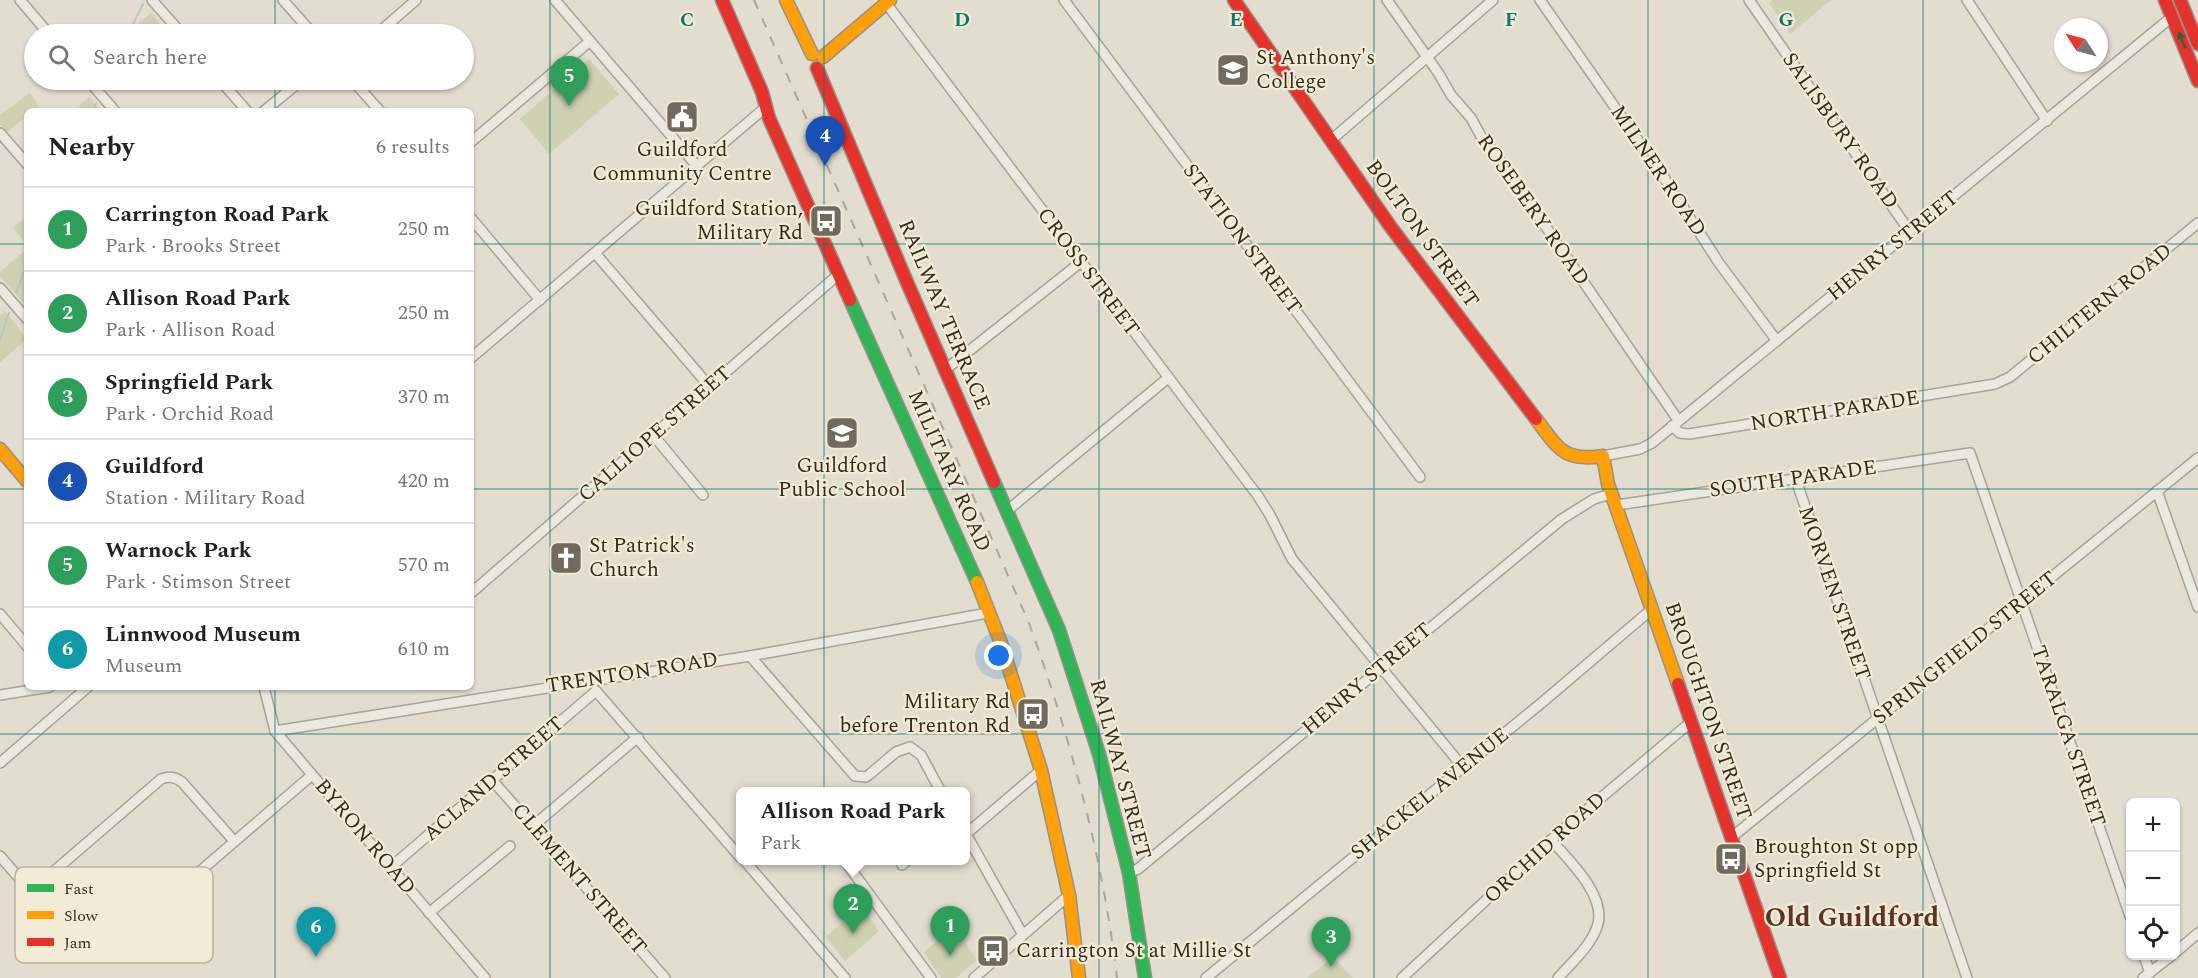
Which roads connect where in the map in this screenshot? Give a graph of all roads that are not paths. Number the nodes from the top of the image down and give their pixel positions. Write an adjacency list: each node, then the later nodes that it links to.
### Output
1 (20, 0): 19 (street)
2 (152, 0): 20 (street)
3 (283, 0): 21 (street)
4 (416, 0): 22 (street)
5 (555, 0): 23 (street)
6 (723, 0): 32 (street, MILITARY ROAD)
7 (786, 0): 26 (street, RAILWAY TERRACE)
8 (1064, 0): 65 (street, STATION STREET)
9 (1234, 0): 40 (street, BOLTON STREET)
10 (1387, 0): 25 (street, ROSEBERY ROAD)
11 (1493, 0): 25 (street)
12 (1540, 0): 52 (street, MILNER ROAD)
13 (1749, 0): 45 (street, SALISBURY ROAD)
14 (1967, 0): 37 (street)
15 (2165, 0): 18 (street)
16 (2180, 0): 24 (street)
17 (888, 2): 26 (street); 47 (street, CROSS STREET)
18 (2173, 16): 27 (street, one-way to 18); 37 (street, HENRY STREET)
19 (40, 24)
20 (173, 24)
21 (304, 24)
22 (388, 24)
23 (590, 41): 39 (street); 42 (street)
24 (2198, 44)
25 (1427, 57): 40 (street); 58 (street, ROSEBERY ROAD)
26 (817, 60): 54 (street, RAILWAY TERRACE)
27 (2198, 81)
28 (97, 90): 33 (street)
29 (229, 90): 34 (street)
30 (290, 90): 35 (street)
31 (361, 90): 36 (street)
32 (766, 107): 42 (street); 48 (street, MILITARY ROAD)
33 (112, 108)
34 (244, 108)
35 (268, 108)
36 (377, 108)
37 (2047, 121): 45 (street, HENRY STREET)
38 (0, 133): 41 (street)
39 (474, 139)
40 (1330, 141): 62 (street, BOLTON STREET)
41 (24, 161)
42 (697, 166): 46 (street)
43 (474, 222): 50 (street)
44 (2198, 223): 56 (street, CHILTERN ROAD)
45 (1910, 232): 52 (street, HENRY STREET)
46 (595, 253): 50 (street); 57 (street)
47 (1081, 262): 54 (street); 55 (street, CROSS STREET)
48 (839, 274): 57 (street, CALLIOPE STREET); 76 (street, MILITARY ROAD)
49 (0, 288): 51 (street)
50 (540, 300): 53 (street)
51 (24, 315)
52 (1777, 341): 58 (street, HENRY STREET)
53 (474, 355)
54 (945, 370): 70 (street, RAILWAY TERRACE)
55 (1168, 378): 70 (street); 80 (street, CROSS STREET)
56 (2000, 382): 58 (street, NORTH PARADE)
57 (710, 387): 59 (street, CALLIOPE STREET)
58 (1675, 423): 62 (street, HENRY STREET)
59 (654, 436): 69 (street); 72 (street, CALLIOPE STREET)
60 (0, 449): 64 (street)
61 (1970, 453): 66 (street, SOUTH PARADE); 73 (street, TARALGA STREET)
62 (1603, 456): 67 (street, BROUGHTON STREET)
63 (2198, 458): 68 (street, SPRINGFIELD STREET)
64 (24, 477)
65 (1420, 477)
66 (1796, 480): 67 (street, SOUTH PARADE); 87 (street, MORVEN STREET)
67 (1610, 489): 75 (street, BROUGHTON STREET); 80 (street, HENRY STREET)
68 (2157, 491): 73 (street, SPRINGFIELD STREET); 74 (street)
69 (703, 495)
70 (1008, 510): 71 (street, RAILWAY TERRACE)
71 (1036, 577): 112 (street, RAILWAY STREET)
72 (474, 590)
73 (2021, 603): 87 (street, SPRINGFIELD STREET); 114 (street, TARALGA STREET)
74 (2198, 607)
75 (1652, 609): 88 (street, BROUGHTON STREET); 92 (street, SHACKEL AVENUE)
76 (988, 613): 79 (street, TRENTON ROAD); 93 (street, MILITARY ROAD)
77 (0, 614): 78 (street)
78 (24, 642)
79 (750, 656): 81 (street, TRENTON ROAD); 96 (street)
80 (1381, 667): 92 (street, CROSS STREET); 112 (street, HENRY STREET)
81 (596, 679): 85 (street); 89 (street, TRENTON ROAD)
82 (31, 690): 86 (street)
83 (84, 690): 91 (street)
84 (264, 690): 89 (street, BYRON ROAD)
85 (596, 692): 90 (street); 95 (street, ACLAND STREET)
86 (0, 695)
87 (1877, 719): 99 (street, SPRINGFIELD STREET); 133 (street, MORVEN STREET)
88 (1692, 721): 99 (street, BROUGHTON STREET); 100 (street, ORCHID ROAD)
89 (274, 731): 94 (street, BYRON ROAD)
90 (638, 737): 97 (street); 104 (street)
91 (0, 763)
92 (1462, 766): 129 (street, SHACKEL AVENUE)
93 (1041, 770): 98 (street); 113 (street, MILITARY ROAD)
94 (312, 775): 101 (street); 110 (street, BYRON ROAD)
95 (493, 781): 97 (street, CLEMENT STREET); 110 (street, ACLAND STREET)
96 (938, 787)
97 (533, 826): 123 (street, CLEMENT STREET)
98 (970, 831)
99 (1732, 837): 132 (street, BROUGHTON STREET)
100 (1551, 840): 130 (street, ORCHID ROAD); 131 (street)
101 (234, 841): 108 (street); 109 (street)
102 (970, 841): 117 (street)
103 (510, 846): 115 (street)
104 (736, 850)
105 (0, 856): 111 (street)
106 (747, 865): 124 (street)
107 (847, 865): 125 (street)
108 (59, 867)
109 (204, 867)
110 (391, 867): 115 (street, BYRON ROAD)
111 (15, 873)
112 (1129, 873): 128 (street, RAILWAY STREET)
113 (1069, 895): 117 (street); 127 (street, MILITARY ROAD)
114 (2127, 906)
115 (429, 913): 122 (street, BYRON ROAD)
116 (2198, 933): 118 (street)
117 (1023, 935): 126 (street)
118 (2180, 948)
119 (2145, 960): 121 (street)
120 (2166, 960): 121 (street)
121 (2147, 975)
122 (485, 978)
123 (665, 978)
124 (845, 978)
125 (931, 978)
126 (974, 978)
127 (1079, 978)
128 (1145, 978)
129 (1206, 978)
130 (1402, 978)
131 (1557, 978)
132 (1780, 978)
133 (1967, 978)

